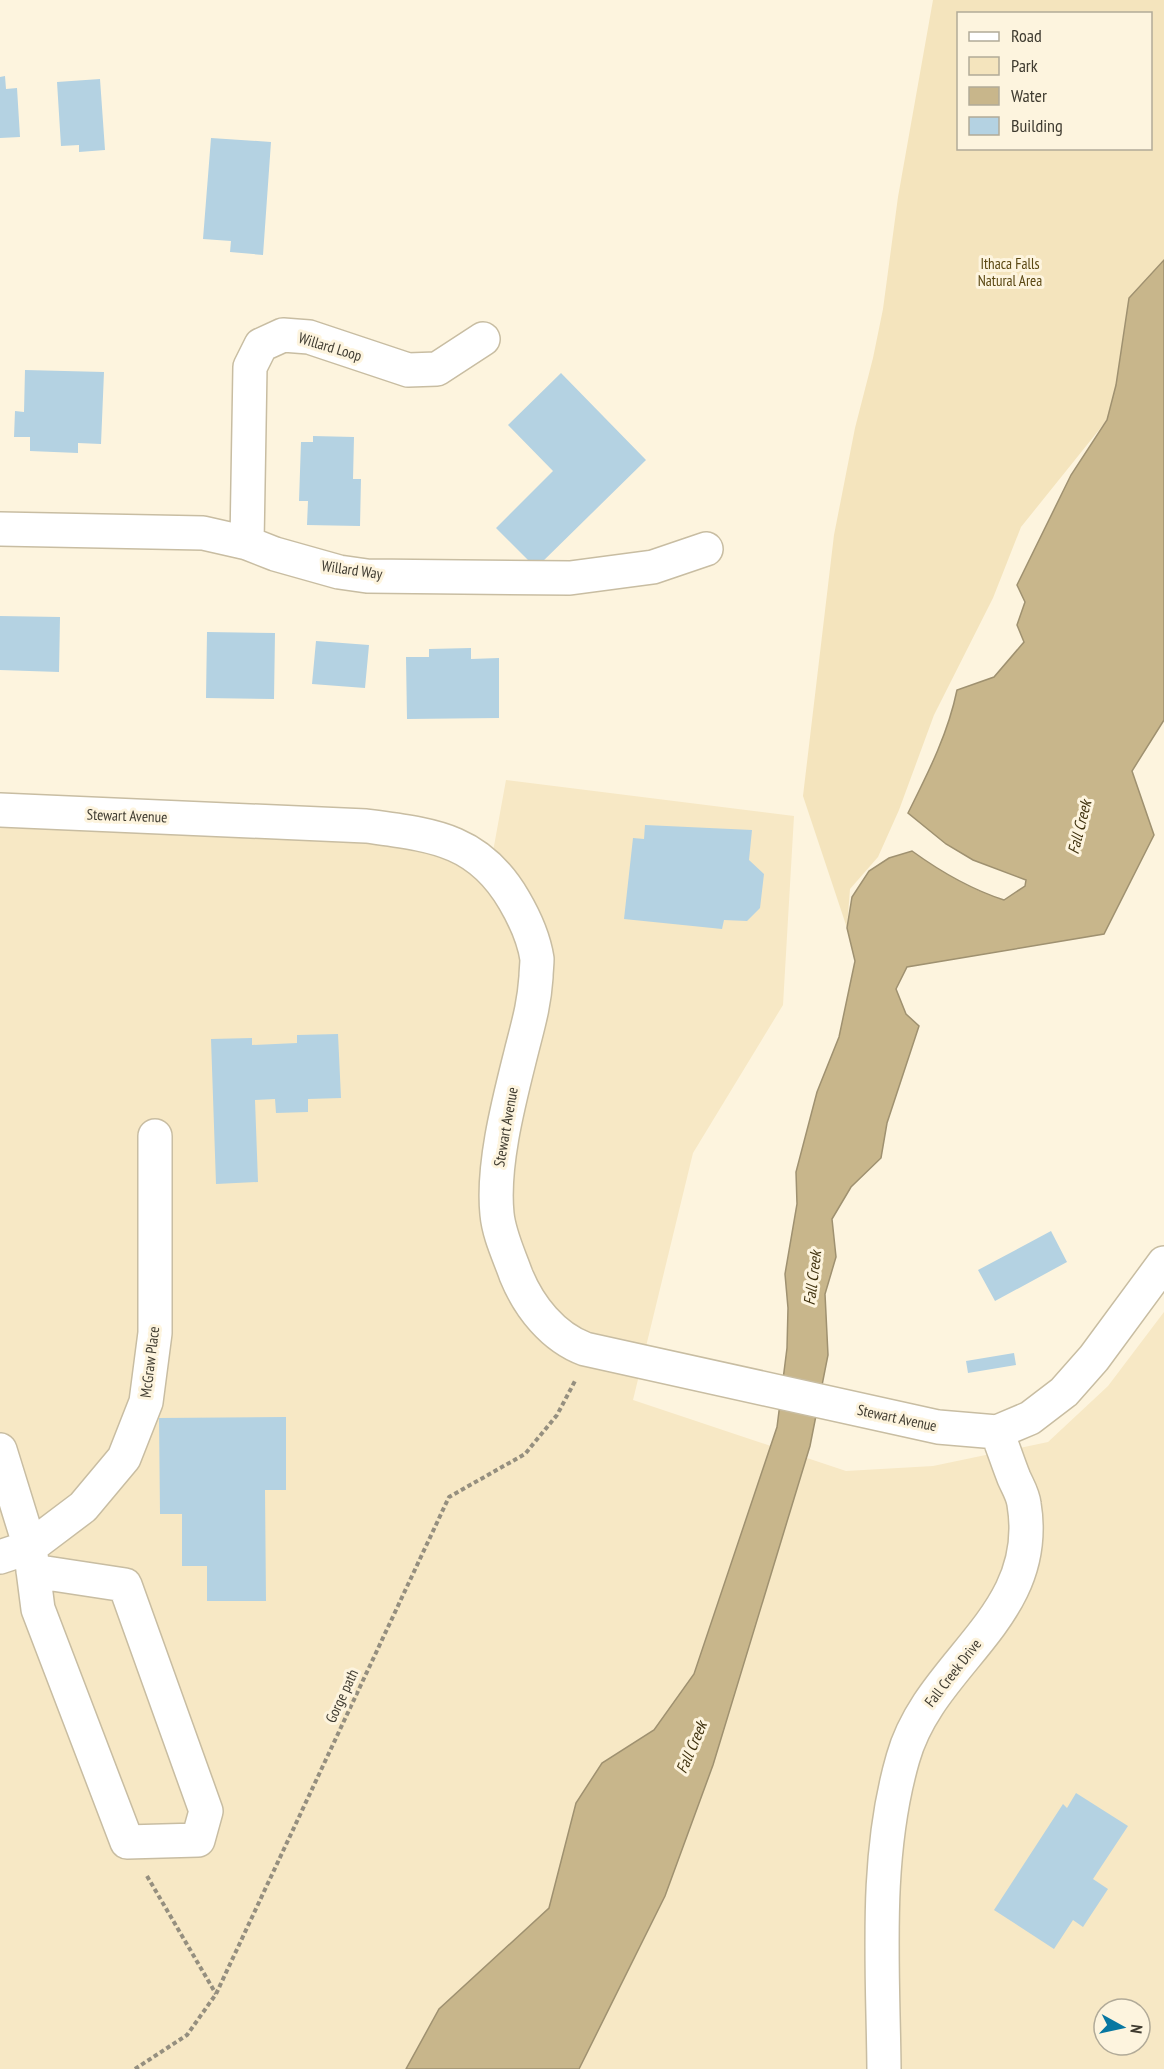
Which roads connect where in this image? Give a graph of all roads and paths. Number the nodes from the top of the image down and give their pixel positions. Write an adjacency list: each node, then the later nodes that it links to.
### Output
1 (483, 339): 3 (street, Willard Loop)
2 (0, 529): 3 (street, Willard Way)
3 (247, 543): 4 (street, Willard Way)
4 (706, 549)
5 (0, 810): 8 (street, Stewart Avenue)
6 (155, 1136): 11 (street, McGraw Place)
7 (1164, 1263): 9 (street, Stewart Avenue)
8 (594, 1351): 9 (street, Stewart Avenue); 13 (path, Gorge path)
9 (998, 1432): 15 (street, Fall Creek Drive)
10 (0, 1450): 11 (street)
11 (21, 1558): 12 (street); 12 (street)
12 (127, 1842): 13 (path)
13 (216, 1994): 14 (path, Gorge path)
14 (135, 2069)
15 (884, 2069)

